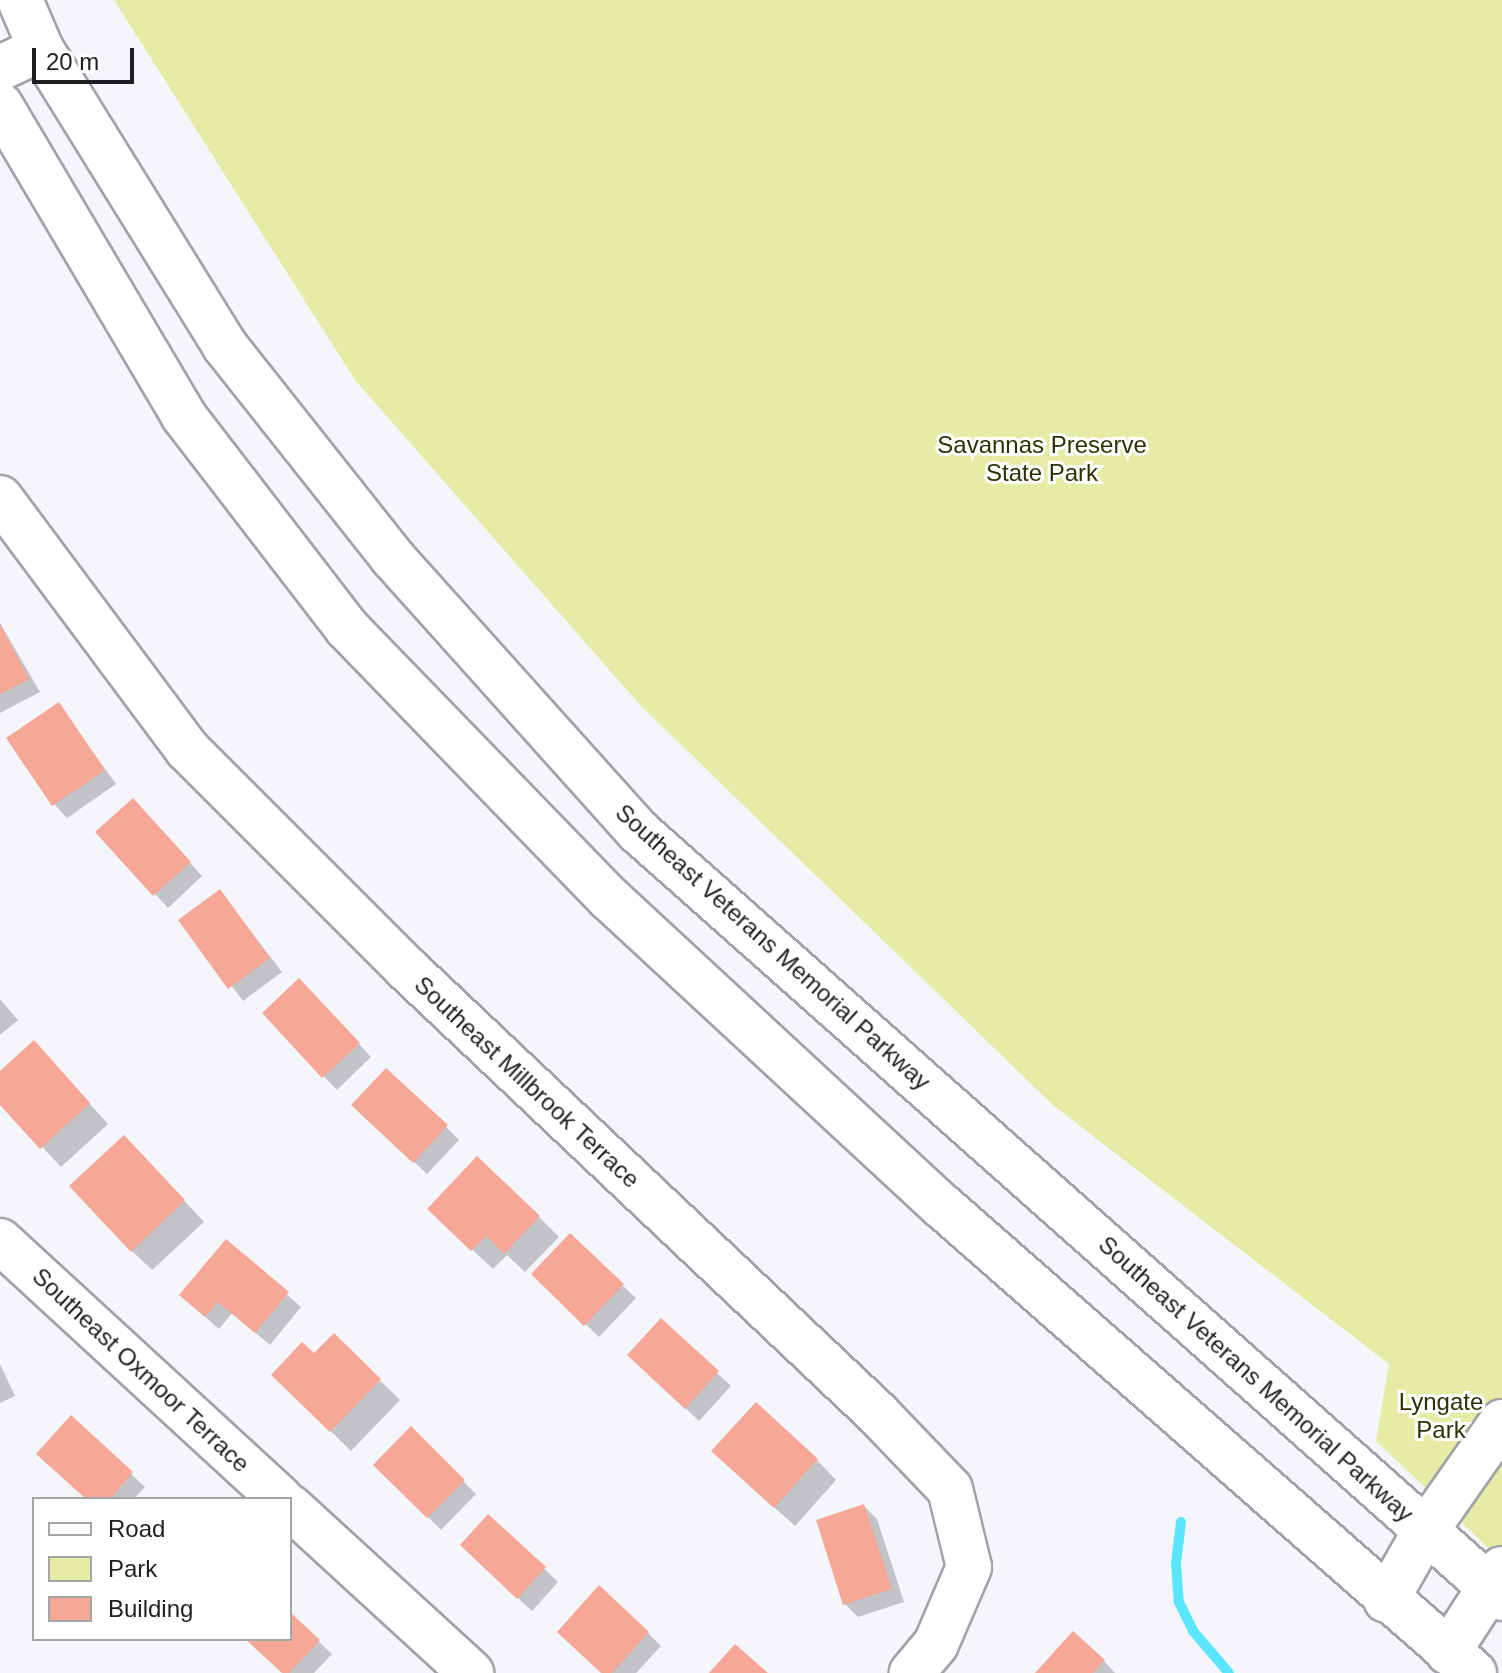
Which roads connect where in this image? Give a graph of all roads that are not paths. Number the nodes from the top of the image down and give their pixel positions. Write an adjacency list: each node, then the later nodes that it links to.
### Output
1 (20, 0): 2 (main road, Southeast Veterans Memorial Parkway)
2 (41, 49): 3 (main road); 10 (main road, Southeast Veterans Memorial Parkway)
3 (0, 68)
4 (0, 105): 12 (main road)
5 (0, 498): 15 (main road, Southeast Millbrook Terrace)
6 (0, 1241): 8 (main road, Southeast Oxmoor Terrace)
7 (1501, 1424): 10 (main road)
8 (279, 1497)
9 (292, 1509): 14 (main road)
10 (1426, 1530): 11 (main road, Southeast Veterans Memorial Parkway); 12 (main road)
11 (1498, 1585): 13 (main road)
12 (1386, 1600): 13 (main road)
13 (1461, 1662)
14 (471, 1673)
15 (912, 1673)

